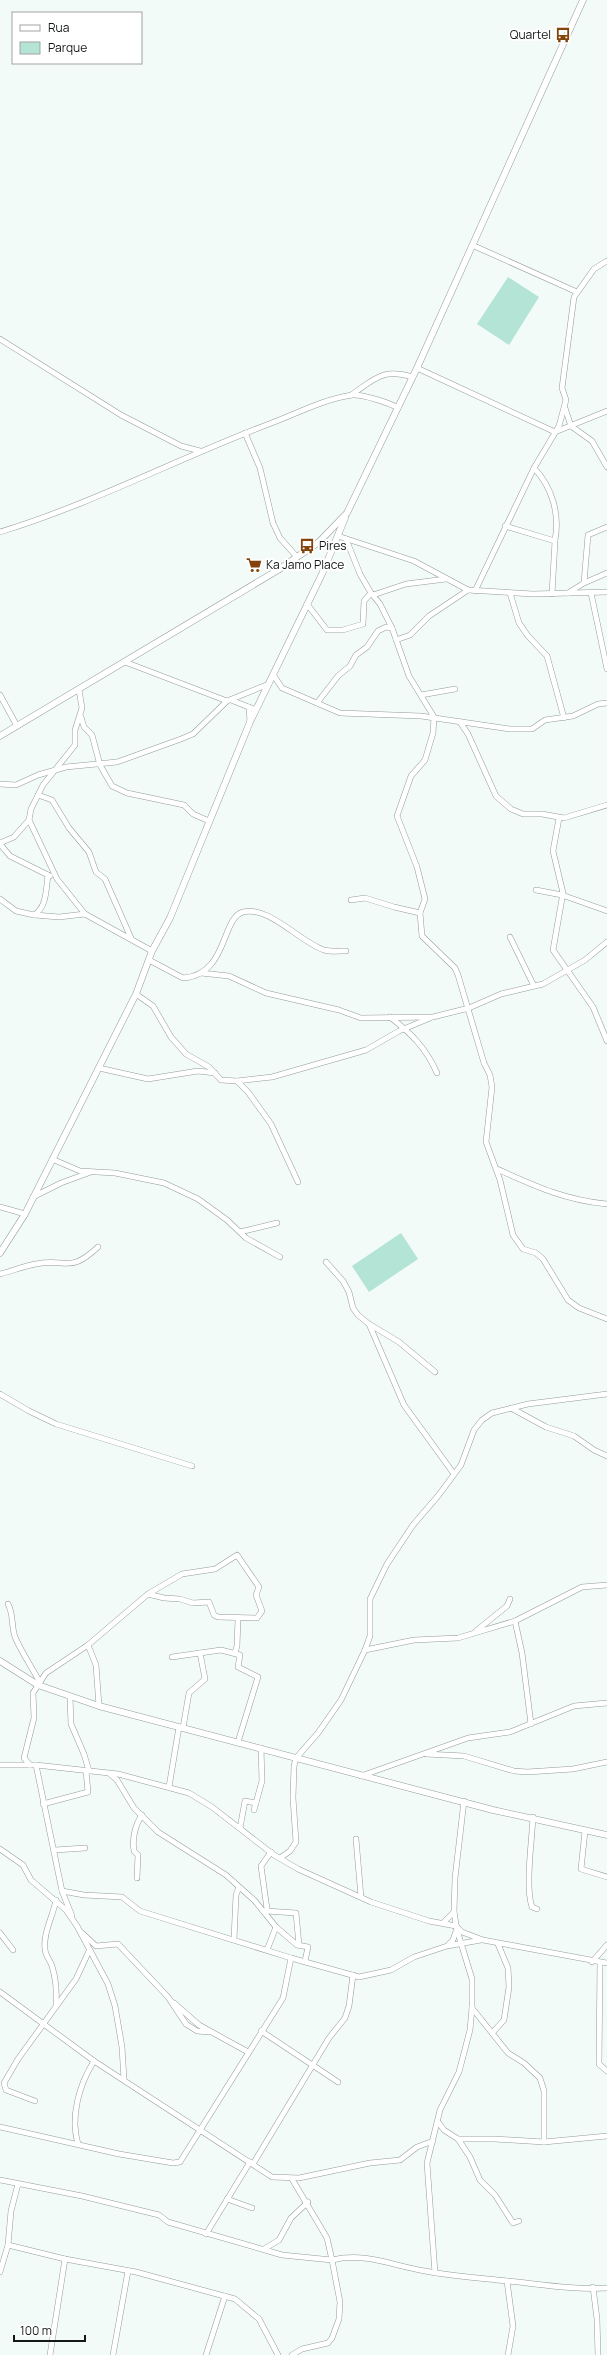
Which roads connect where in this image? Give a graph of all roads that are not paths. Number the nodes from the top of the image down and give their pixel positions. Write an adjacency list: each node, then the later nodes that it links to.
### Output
1 (583, 0): 2 (street)
2 (472, 245): 4 (street); 6 (street)
3 (607, 260): 4 (street)
4 (577, 292): 9 (street)
5 (0, 339): 15 (street)
6 (417, 368): 7 (street); 13 (street)
7 (412, 377): 8 (street); 10 (street)
8 (350, 395): 10 (street); 14 (street)
9 (564, 406): 12 (street); 13 (street)
10 (398, 408): 18 (street)
11 (607, 411): 12 (street)
12 (571, 426): 13 (street); 16 (street)
13 (556, 432): 17 (street)
14 (245, 433): 15 (street); 25 (street)
15 (201, 451): 21 (street)
16 (607, 467)
17 (534, 468): 19 (street); 24 (street)
18 (348, 513): 22 (street); 25 (street)
19 (506, 526): 24 (street); 30 (street)
20 (607, 527): 28 (street)
21 (0, 532)
22 (338, 536): 23 (street); 37 (street)
23 (346, 539): 27 (street); 34 (street)
24 (555, 540): 35 (street)
25 (298, 557): 40 (street)
26 (607, 573): 28 (street)
27 (446, 579): 29 (street); 34 (street)
28 (584, 583): 36 (street)
29 (468, 590): 30 (street); 39 (street)
30 (475, 591): 32 (street)
31 (607, 592): 33 (street)
32 (510, 593): 35 (street); 57 (street)
33 (591, 593): 36 (street); 41 (street)
34 (372, 594): 37 (street); 38 (street)
35 (552, 594): 36 (street)
36 (568, 594)
37 (307, 604): 42 (street)
38 (392, 628): 39 (street); 49 (street)
39 (396, 640): 47 (street)
40 (125, 662): 45 (street); 48 (street)
41 (607, 669)
42 (274, 676): 43 (street); 49 (street)
43 (269, 684): 48 (street); 53 (street)
44 (455, 689): 47 (street)
45 (79, 690): 55 (street); 61 (street)
46 (0, 695): 61 (street)
47 (422, 695): 52 (street)
48 (229, 701): 51 (street); 64 (street)
49 (317, 703): 54 (street)
50 (607, 703): 57 (street)
51 (249, 707): 53 (street); 58 (street)
52 (428, 707): 54 (street); 56 (street)
53 (256, 710): 58 (street)
54 (421, 716): 56 (street)
55 (80, 717): 64 (street); 65 (street)
56 (434, 717): 59 (street); 80 (street)
57 (564, 718): 60 (street)
58 (250, 722): 71 (street)
59 (460, 722): 60 (street); 62 (street)
60 (472, 724): 62 (street)
61 (17, 726): 63 (street)
62 (468, 734): 69 (street)
63 (0, 736)
64 (100, 765): 65 (street); 71 (street)
65 (54, 769): 66 (street); 67 (street)
66 (0, 784)
67 (38, 795): 70 (street); 84 (street)
68 (607, 805): 69 (street)
69 (560, 818): 76 (street)
70 (29, 820): 72 (street); 74 (street)
71 (209, 821): 86 (street)
72 (0, 844): 73 (street)
73 (48, 875): 74 (street); 82 (street)
74 (57, 879): 81 (street)
75 (536, 890): 76 (street)
76 (562, 896): 79 (street); 89 (street)
77 (0, 899): 82 (street)
78 (351, 900): 80 (street)
79 (607, 911)
80 (420, 913): 93 (street)
81 (85, 914): 82 (street); 84 (street)
82 (34, 915)
83 (510, 937): 91 (street)
84 (131, 938): 86 (street)
85 (607, 942): 89 (street)
86 (152, 951): 88 (street)
87 (346, 951): 90 (street)
88 (149, 960): 90 (street); 92 (street)
89 (568, 970): 91 (street); 97 (street)
90 (201, 973): 94 (street)
91 (534, 986): 93 (street)
92 (136, 994): 98 (street); 99 (street)
93 (469, 1008): 95 (street); 103 (street)
94 (390, 1017): 95 (street); 96 (street)
95 (432, 1017): 96 (street)
96 (405, 1028): 100 (street); 101 (street)
97 (607, 1041)
98 (99, 1068): 99 (street); 102 (street)
99 (215, 1073): 101 (street)
100 (437, 1073)
101 (237, 1082): 105 (street)
102 (52, 1159): 104 (street); 106 (street)
103 (497, 1169): 107 (street); 117 (street)
104 (93, 1172): 106 (street); 111 (street)
105 (298, 1182)
106 (33, 1197): 109 (street)
107 (607, 1204)
108 (0, 1207): 109 (street)
109 (24, 1214): 113 (street)
110 (277, 1223): 111 (street)
111 (240, 1232): 114 (street)
112 (98, 1246): 116 (street)
113 (0, 1253)
114 (280, 1256)
115 (326, 1262): 118 (street)
116 (0, 1274)
117 (607, 1319)
118 (369, 1324): 119 (street); 125 (street)
119 (435, 1372)
120 (0, 1394): 124 (street)
121 (607, 1394): 122 (street)
122 (511, 1408): 123 (street); 125 (street)
123 (607, 1456)
124 (192, 1466)
125 (454, 1474): 134 (street)
126 (607, 1585): 131 (street)
127 (148, 1594): 130 (street); 130 (street); 133 (street)
128 (510, 1599): 132 (street)
129 (8, 1604): 139 (street)
130 (238, 1619): 136 (street)
131 (515, 1621): 132 (street); 143 (street)
132 (474, 1632): 134 (street)
133 (88, 1645): 139 (street); 142 (street)
134 (365, 1650): 148 (street)
135 (200, 1653): 136 (street); 137 (street); 144 (street)
136 (235, 1653): 145 (street)
137 (172, 1657)
138 (0, 1661): 139 (street)
139 (39, 1683): 140 (street); 151 (street)
140 (70, 1697): 142 (street); 152 (street)
141 (607, 1703): 143 (street)
142 (99, 1706): 144 (street)
143 (530, 1724): 147 (street)
144 (181, 1728): 145 (street); 155 (street)
145 (238, 1742): 146 (street)
146 (261, 1748): 148 (street); 157 (street)
147 (423, 1754): 149 (street); 154 (street)
148 (296, 1758): 154 (street); 170 (street)
149 (607, 1762)
150 (0, 1765): 151 (street)
151 (33, 1765): 152 (street); 158 (street)
152 (87, 1771): 153 (street); 158 (street)
153 (110, 1774): 155 (street); 160 (street)
154 (362, 1776): 156 (street)
155 (169, 1787): 162 (street)
156 (464, 1801): 161 (street); 179 (street)
157 (256, 1803): 159 (street); 162 (street)
158 (43, 1804): 168 (street)
159 (254, 1810)
160 (142, 1815): 172 (street); 173 (street)
161 (533, 1817): 163 (street); 177 (street)
162 (240, 1828): 169 (street)
163 (585, 1831): 164 (street); 171 (street)
164 (607, 1835)
165 (356, 1839): 175 (street)
166 (85, 1848): 168 (street)
167 (0, 1850): 176 (street)
168 (55, 1850): 174 (street)
169 (271, 1852): 170 (street); 178 (street)
170 (280, 1858): 175 (street)
171 (607, 1877)
172 (137, 1878)
173 (240, 1887): 178 (street); 186 (street)
174 (62, 1891): 180 (street); 186 (street)
175 (361, 1897): 181 (street)
176 (56, 1900): 180 (street); 203 (street)
177 (537, 1909)
178 (266, 1911): 182 (street); 190 (street)
179 (454, 1912): 181 (street); 183 (street)
180 (72, 1916): 184 (street)
181 (443, 1923): 183 (street)
182 (276, 1927): 190 (street); 194 (street)
183 (456, 1928): 187 (street); 188 (street); 192 (street)
184 (80, 1931): 195 (street); 208 (street)
185 (0, 1933): 193 (street)
186 (234, 1939): 194 (street)
187 (483, 1940): 188 (street); 189 (street)
188 (461, 1942): 192 (street); 204 (street)
189 (498, 1944): 198 (street); 207 (street)
190 (299, 1945): 197 (street)
191 (607, 1945): 198 (street)
192 (447, 1946): 201 (street)
193 (13, 1950)
194 (267, 1950): 196 (street)
195 (89, 1951): 203 (street); 213 (street)
196 (291, 1958): 197 (street); 206 (street)
197 (305, 1961): 201 (street)
198 (592, 1962): 199 (street)
199 (600, 1963): 200 (street); 211 (street)
200 (607, 1963)
201 (353, 1975): 210 (street)
202 (0, 1992): 205 (street)
203 (56, 2007): 205 (street)
204 (472, 2008): 207 (street); 216 (street)
205 (43, 2025): 209 (street); 212 (street)
206 (261, 2031): 208 (street); 210 (street)
207 (493, 2032): 224 (street)
208 (248, 2052): 218 (street)
209 (94, 2061): 213 (street); 219 (street)
210 (314, 2066): 214 (street); 226 (street)
211 (607, 2071)
212 (3, 2080): 215 (street)
213 (124, 2080): 218 (street)
214 (338, 2082)
215 (35, 2101)
216 (438, 2122): 221 (street); 222 (street)
217 (0, 2127): 223 (street)
218 (200, 2130): 225 (street); 226 (street)
219 (75, 2134): 223 (street); 225 (street)
220 (607, 2136): 224 (street)
221 (458, 2139): 224 (street); 233 (street)
222 (433, 2141): 227 (street); 241 (street)
223 (69, 2142): 225 (street)
224 (544, 2142)
225 (78, 2144)
226 (251, 2163): 227 (street); 230 (street)
227 (292, 2179): 231 (street)
228 (0, 2180): 229 (street)
229 (18, 2184): 234 (street); 235 (street)
230 (227, 2199): 232 (street); 234 (street)
231 (308, 2202): 236 (street); 238 (street)
232 (252, 2208)
233 (520, 2221)
234 (206, 2234): 236 (street)
235 (8, 2245): 237 (street); 240 (street)
236 (264, 2249): 238 (street)
237 (66, 2259): 239 (street); 247 (street)
238 (332, 2260): 241 (street); 251 (street)
239 (128, 2271): 245 (street); 248 (street)
240 (0, 2272)
241 (435, 2273): 242 (street)
242 (507, 2281): 243 (street); 252 (street)
243 (593, 2287): 244 (street); 246 (street)
244 (607, 2288)
245 (225, 2296): 249 (street); 250 (street)
246 (597, 2354)
247 (50, 2355)
248 (113, 2355)
249 (206, 2355)
250 (278, 2355)
251 (292, 2355)
252 (508, 2355)

